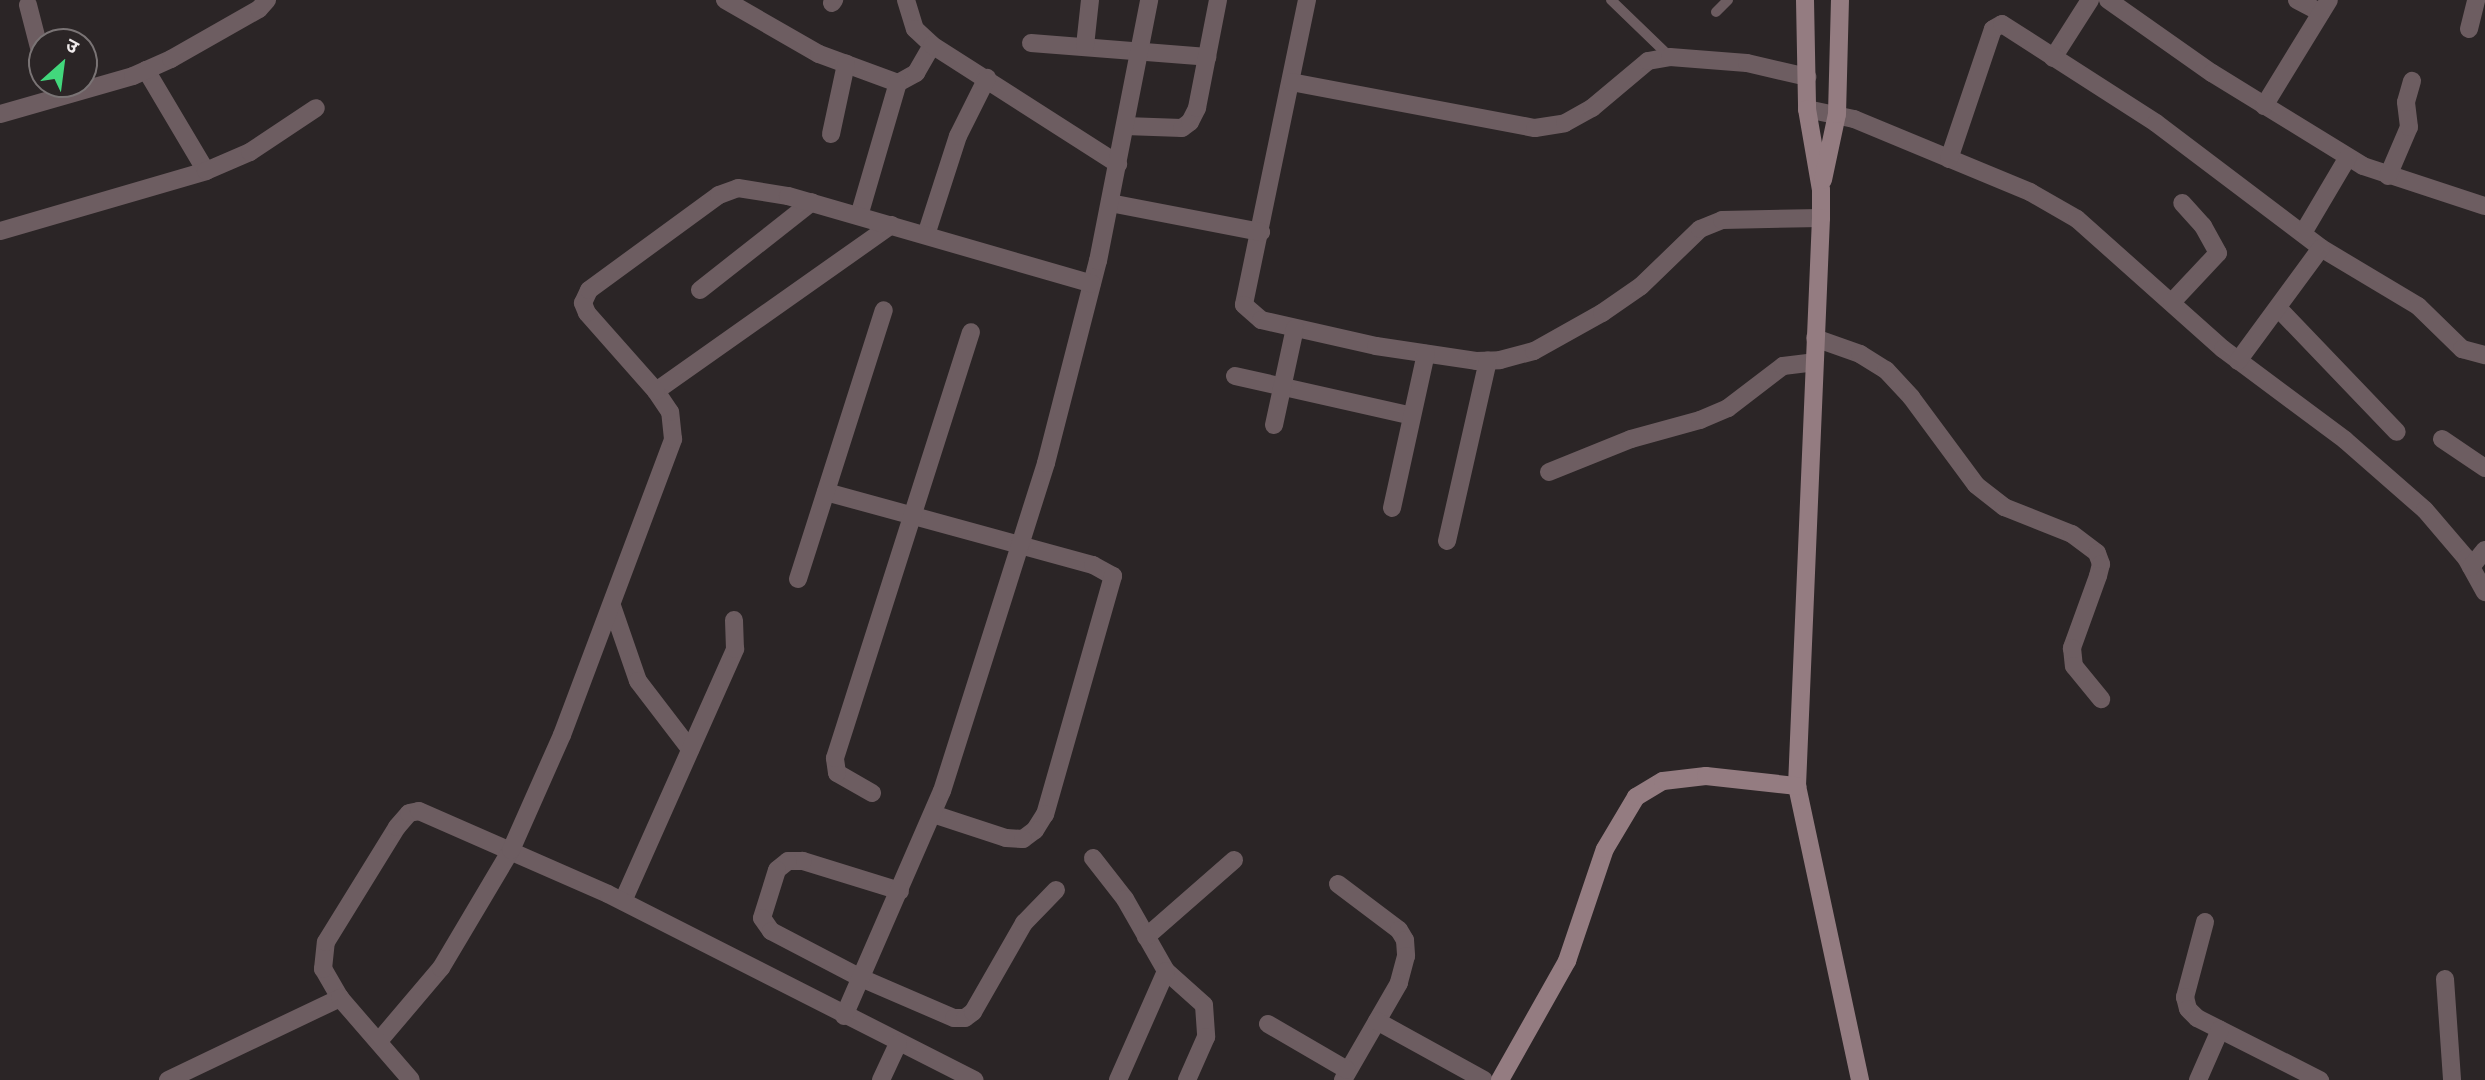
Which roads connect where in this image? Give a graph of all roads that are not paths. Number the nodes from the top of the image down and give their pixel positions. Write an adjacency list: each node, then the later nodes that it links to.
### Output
1 (267, 0): 29 (street)
2 (725, 0): 28 (street)
3 (906, 0): 22 (street)
4 (1090, 0): 23 (street)
5 (1149, 0): 24 (street)
6 (1219, 0): 25 (street)
7 (1307, 0): 33 (street)
8 (1611, 0): 26 (lane)
9 (1728, 0): 18 (lane)
10 (1805, 0): 30 (street)
11 (1840, 0): 41 (street)
12 (2090, 0): 27 (street)
13 (2108, 0): 37 (street)
14 (2297, 0): 17 (street)
15 (2476, 0): 20 (street)
16 (28, 5): 19 (street)
17 (2325, 7): 37 (street)
18 (1716, 12)
19 (34, 28)
20 (2469, 29)
21 (1031, 43): 23 (street)
22 (932, 45): 31 (street); 35 (street)
23 (1085, 46): 24 (street)
24 (1140, 49): 25 (street); 42 (street)
25 (1208, 57): 42 (street)
26 (1670, 57): 30 (street); 33 (street)
27 (2053, 58): 45 (street); 59 (street)
28 (846, 64): 35 (street); 43 (street)
29 (146, 70): 32 (street); 47 (street)
30 (1807, 77): 39 (street)
31 (987, 78): 46 (street); 60 (street)
32 (98, 81)
33 (1291, 82): 58 (street)
34 (2412, 82): 48 (street)
35 (898, 83): 54 (street)
36 (35, 98): 40 (street)
37 (2264, 106): 44 (street)
38 (316, 108): 47 (street)
39 (1807, 109): 41 (street); 49 (street)
40 (0, 114)
41 (1837, 114): 45 (street); 49 (street)
42 (1125, 126): 46 (street)
43 (831, 134)
44 (2348, 158): 48 (street); 59 (street)
45 (1949, 159): 64 (street)
46 (1118, 164): 51 (street)
47 (206, 171): 57 (street)
48 (2388, 176): 53 (street)
49 (1821, 190): 55 (street)
50 (812, 202): 54 (street); 63 (street); 77 (street)
51 (1110, 203): 58 (street); 62 (street)
52 (2182, 203): 64 (street)
53 (2485, 206)
54 (859, 216): 56 (street)
55 (1821, 218): 69 (street); 72 (street)
56 (891, 225): 60 (street); 77 (street)
57 (0, 230)
58 (1261, 232): 67 (street)
59 (2303, 233): 61 (street)
60 (926, 235): 62 (street)
61 (2322, 248): 65 (street); 71 (street)
62 (1092, 284): 88 (street)
63 (700, 290)
64 (2172, 302): 73 (street)
65 (2279, 309): 73 (street); 80 (street)
66 (884, 310): 84 (street)
67 (1295, 328): 70 (street); 76 (street)
68 (971, 332): 86 (street)
69 (1815, 338): 74 (street); 95 (street)
70 (1426, 354): 72 (street); 78 (street)
71 (2485, 355)
72 (1488, 361): 87 (street)
73 (2238, 361): 90 (street)
74 (1814, 362): 83 (street); 97 (street)
75 (1235, 376): 76 (street)
76 (1282, 388): 78 (street); 79 (street)
77 (656, 391): 93 (street)
78 (1412, 416): 85 (street)
79 (1274, 425)
80 (2397, 432)
81 (2442, 439): 82 (street)
82 (2485, 468)
83 (1549, 472)
84 (826, 492): 86 (street); 91 (street)
85 (1392, 508)
86 (911, 513): 88 (street); 98 (street)
87 (1447, 541)
88 (1020, 544): 99 (street); 99 (street)
89 (2485, 550): 90 (street)
90 (2471, 568): 92 (street)
91 (798, 579)
92 (2485, 592)
93 (612, 606): 96 (street); 100 (street)
94 (734, 620): 96 (street)
95 (2101, 699)
96 (690, 749): 106 (street)
97 (1797, 786): 127 (street); 128 (street)
98 (872, 793)
99 (933, 814): 105 (street)
100 (512, 850): 106 (street); 112 (street); 117 (street)
101 (1093, 859): 108 (street)
102 (1234, 860): 108 (street)
103 (1338, 884): 114 (street)
104 (1056, 890): 110 (street)
105 (900, 891): 110 (street); 110 (street)
106 (623, 901): 113 (street)
107 (2205, 922): 116 (street)
108 (1146, 937): 109 (street)
109 (1166, 971): 124 (street); 125 (street)
110 (861, 978): 113 (street)
111 (2445, 979): 131 (street)
112 (340, 998): 117 (street); 120 (street)
113 (844, 1016): 118 (street)
114 (1377, 1021): 119 (street); 126 (street)
115 (1268, 1024): 119 (street)
116 (2220, 1030): 129 (street); 130 (street)
117 (379, 1041): 121 (street)
118 (898, 1044): 122 (street); 123 (street)
119 (1345, 1075)
120 (168, 1080)
121 (411, 1080)
122 (881, 1080)
123 (974, 1080)
124 (1118, 1080)
125 (1186, 1080)
126 (1484, 1080)
127 (1500, 1080)
128 (1860, 1080)
129 (2198, 1080)
130 (2320, 1080)
131 (2452, 1080)

